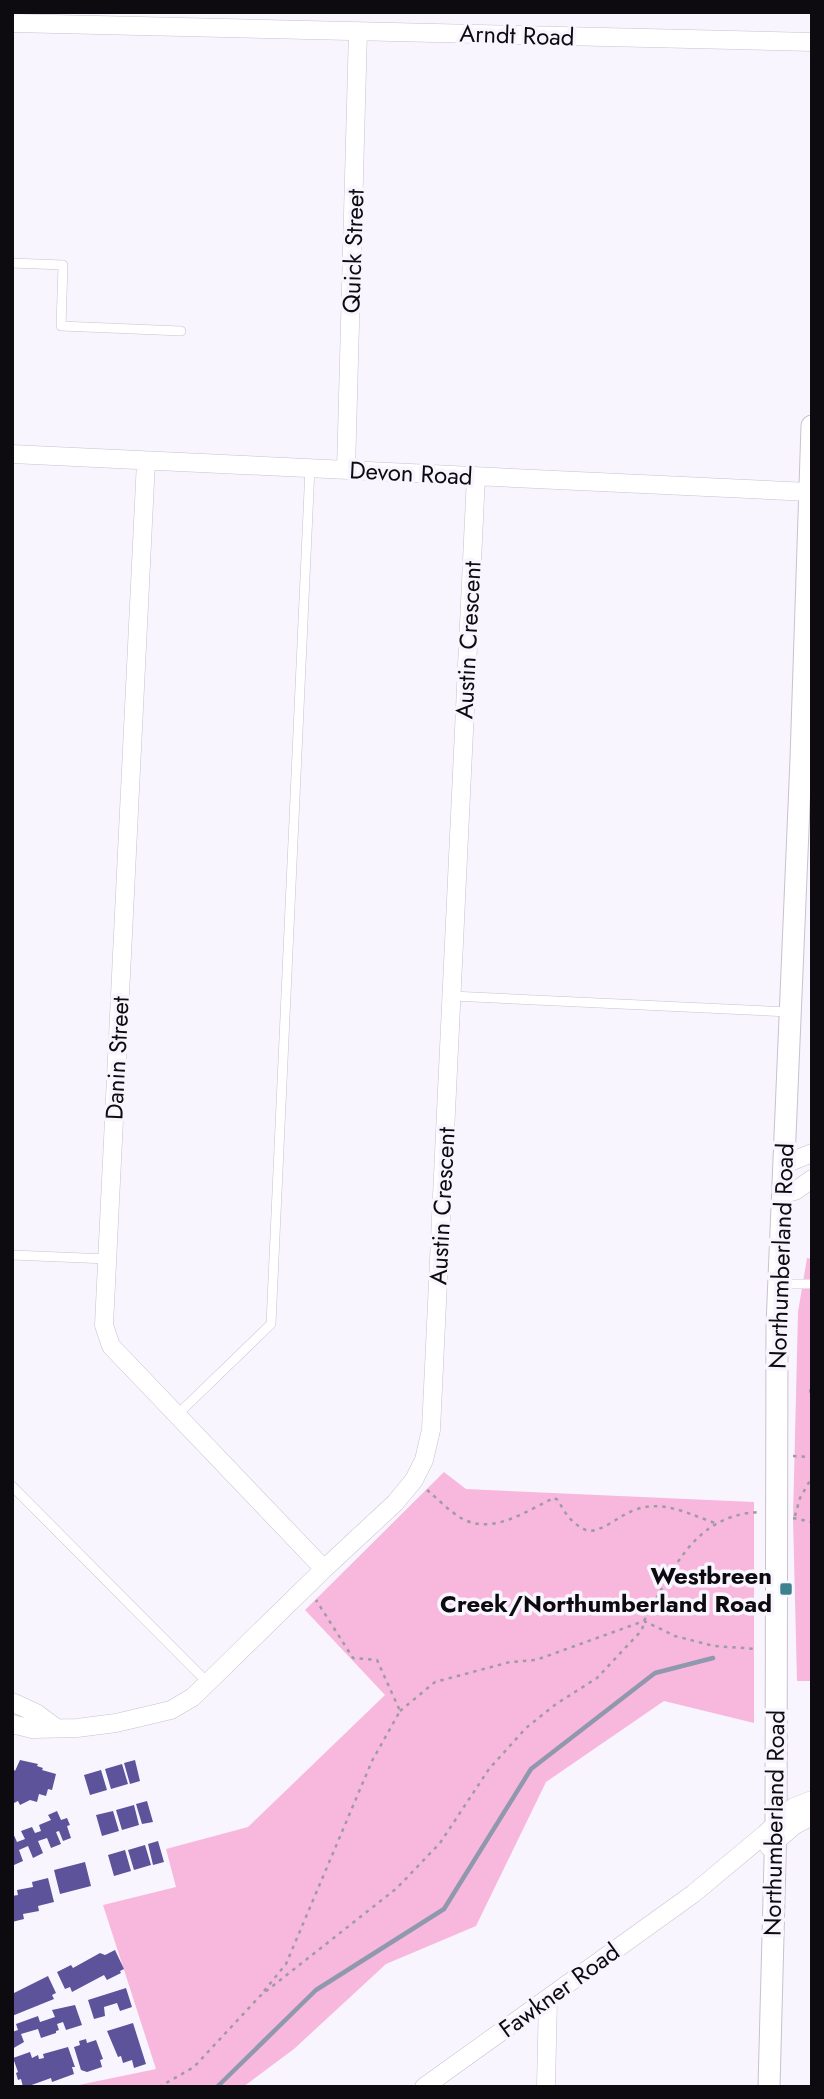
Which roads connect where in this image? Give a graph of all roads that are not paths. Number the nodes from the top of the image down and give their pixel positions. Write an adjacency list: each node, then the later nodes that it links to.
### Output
1 (378, 12): 4 (street)
2 (12, 23): 3 (street, Arndt Road)
3 (358, 31): 4 (street, Arndt Road); 12 (street, Quick Street)
4 (377, 31): 5 (street, Arndt Road)
5 (812, 42)
6 (12, 263): 7 (lane)
7 (181, 331)
8 (812, 426): 14 (street, Northumberland Road)
9 (12, 454): 10 (street, Devon Road)
10 (146, 461): 11 (street, Devon Road); 23 (street, Danin Street)
11 (310, 468): 12 (street, Devon Road); 26 (lane)
12 (346, 470): 13 (street, Devon Road)
13 (476, 476): 14 (street, Devon Road); 16 (street, Austin Crescent)
14 (809, 492): 15 (street, Northumberland Road)
15 (808, 678): 17 (street, Northumberland Road)
16 (452, 996): 17 (lane); 28 (street, Austin Crescent)
17 (790, 1012): 19 (street, Northumberland Road)
18 (812, 1153): 19 (street)
19 (783, 1165): 21 (street, Northumberland Road)
20 (812, 1179): 21 (street)
21 (782, 1192): 24 (street, Northumberland Road)
22 (12, 1255): 23 (lane)
23 (108, 1259): 26 (street, Danin Street)
24 (778, 1284): 25 (lane); 35 (street, Northumberland Road)
25 (812, 1284)
26 (177, 1415): 28 (street, Danin Street)
27 (12, 1486): 29 (lane)
28 (324, 1569): 29 (street, Austin Crescent)
29 (208, 1683): 32 (street, Austin Crescent)
30 (12, 1702): 32 (street)
31 (12, 1724): 32 (street, Austin Crescent)
32 (55, 1727)
33 (812, 1800): 35 (street)
34 (812, 1816): 35 (street)
35 (775, 1833): 36 (street, Fawkner Road); 39 (street, Northumberland Road)
36 (548, 1998): 37 (street, Fawkner Road); 38 (street)
37 (424, 2087)
38 (546, 2087)
39 (769, 2087)

